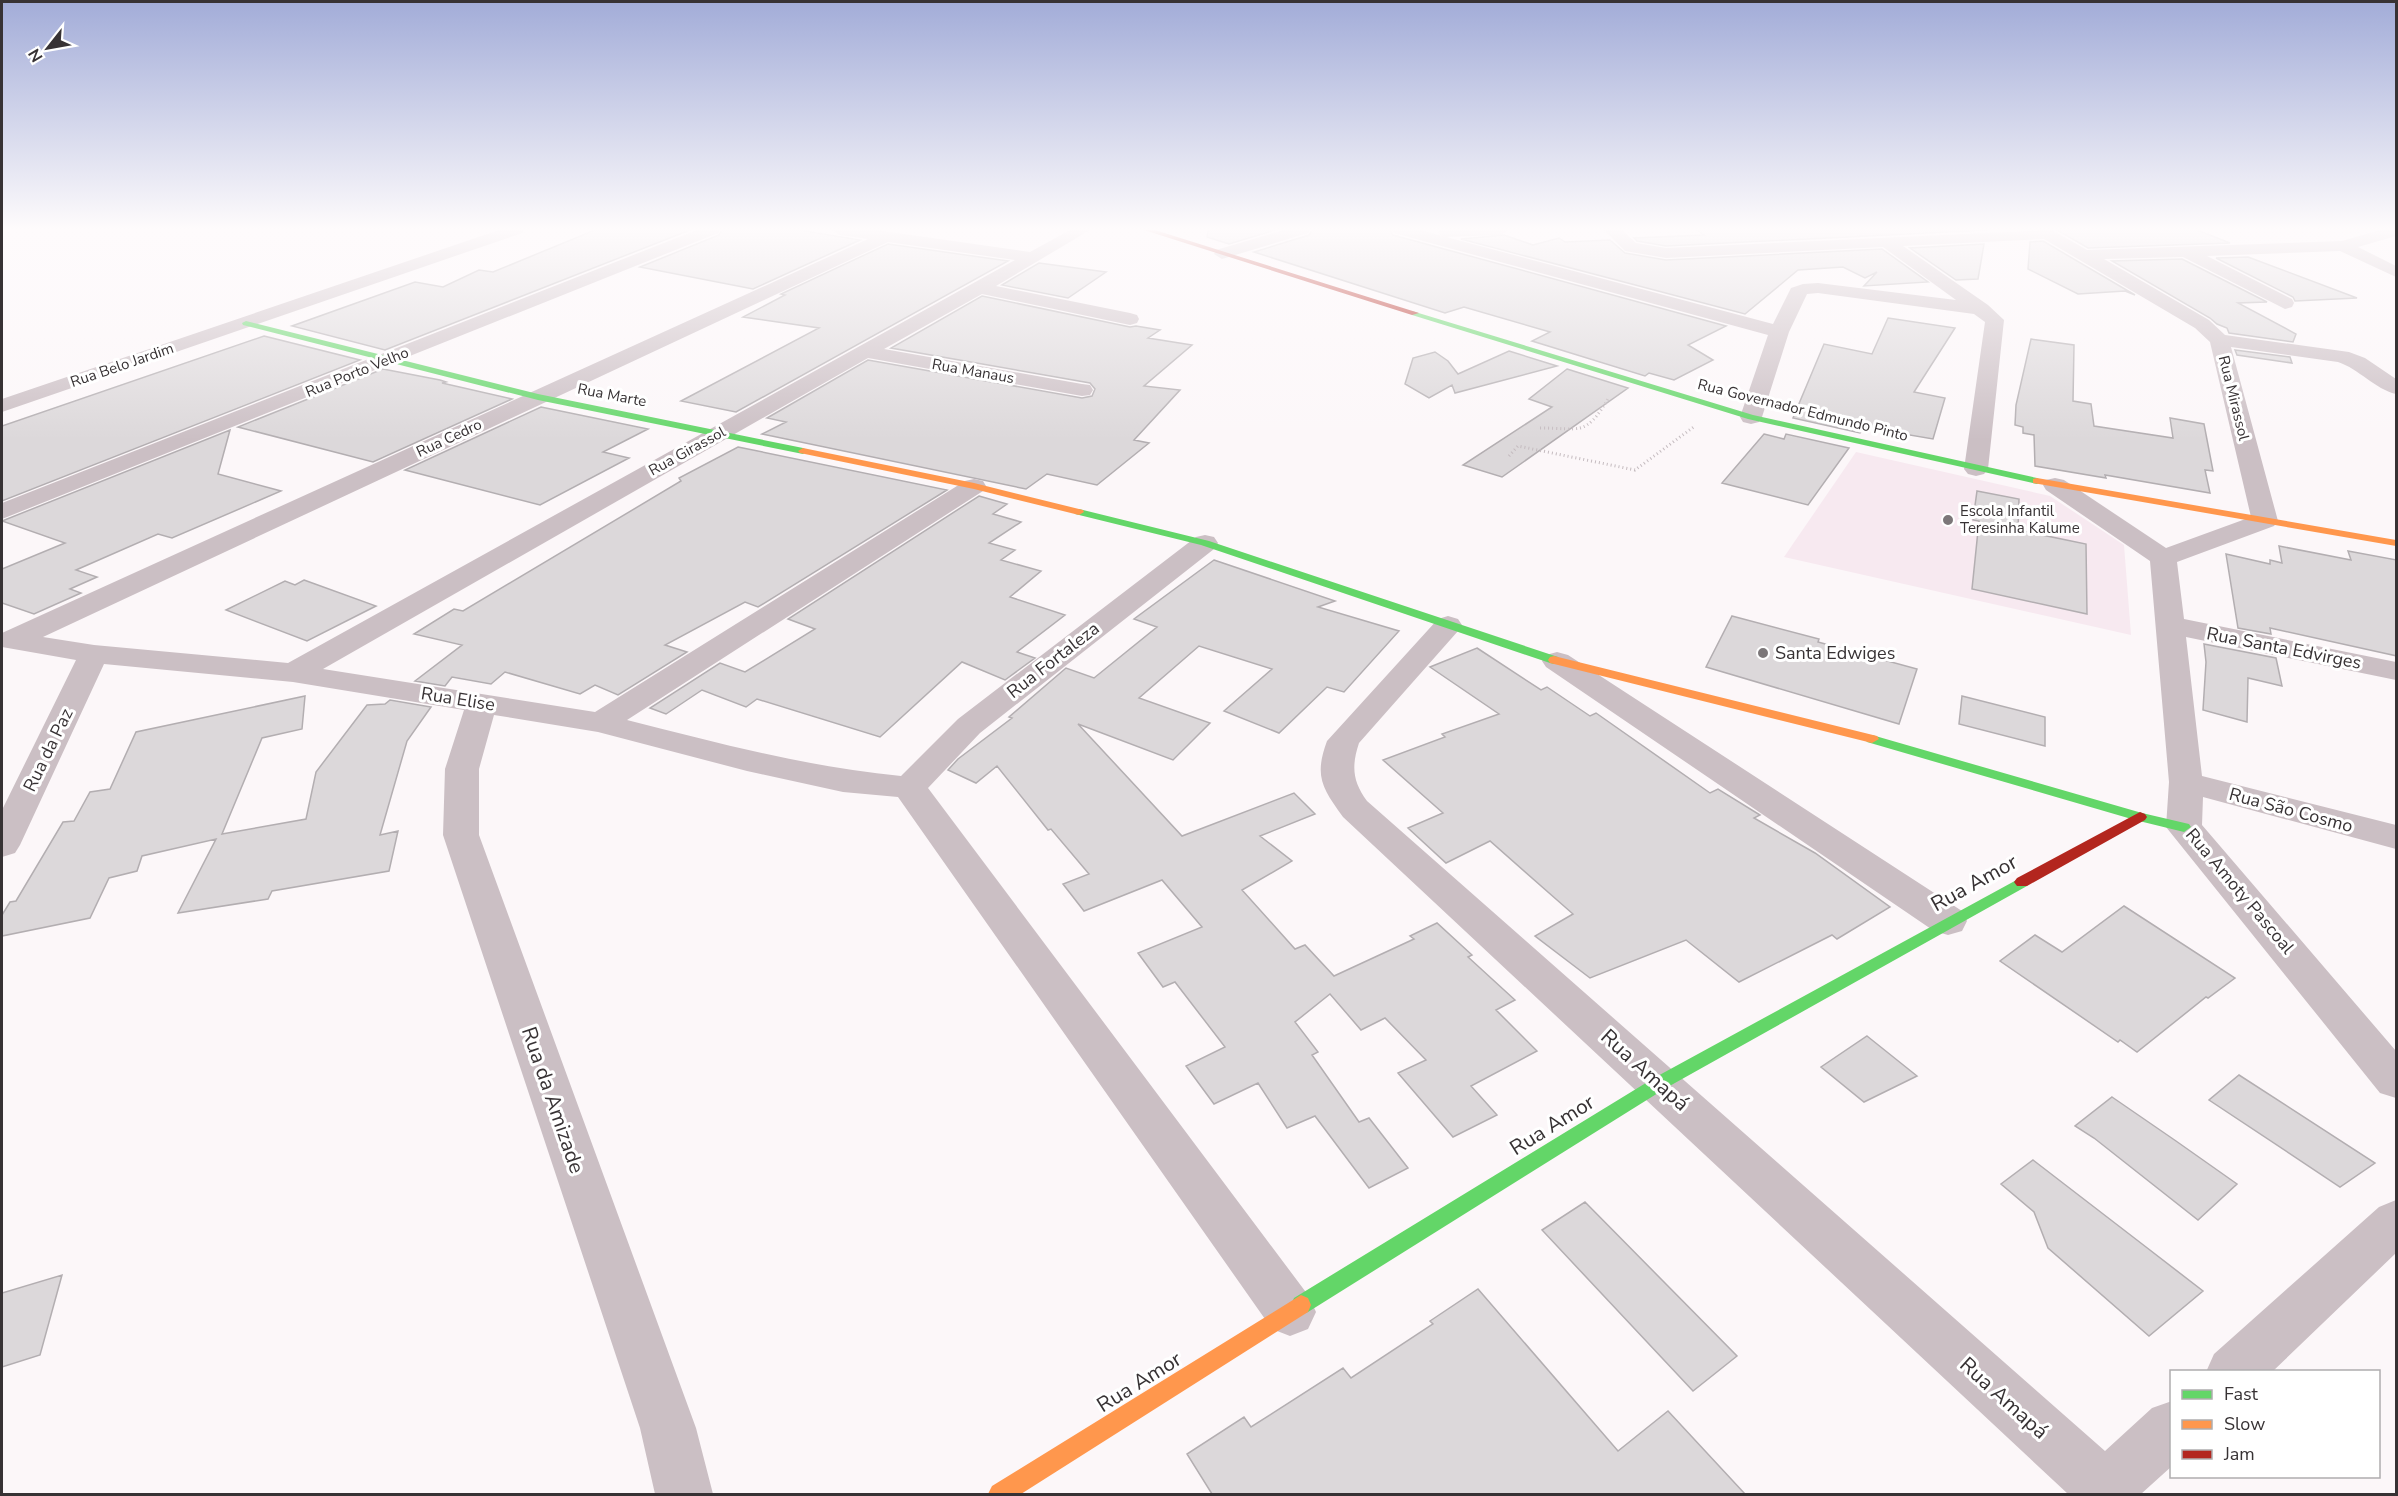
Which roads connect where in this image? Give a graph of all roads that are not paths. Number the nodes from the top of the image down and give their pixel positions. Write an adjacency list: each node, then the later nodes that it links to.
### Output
1 (313, 300): 16 (street, Rua Belo Jardim)
2 (538, 300): 20 (street, Rua Porto Velho)
3 (749, 300): 23 (street, Rua Cedro)
4 (960, 300): 19 (street, Rua Girassol)
5 (1038, 300): 15 (street)
6 (1371, 300): 25 (street, Rua Governador Edmundo Pinto)
7 (1660, 300): 17 (street)
8 (1793, 300): 17 (street)
9 (1910, 300): 14 (street)
10 (1968, 300): 14 (street)
11 (2161, 300): 18 (street, Rua Mirassol)
12 (2279, 300): 13 (street)
13 (2285, 303)
14 (1981, 309): 27 (street)
15 (1130, 319)
16 (246, 323): 20 (street, Rua Marte); 24 (street, Rua Belo Jardim)
17 (1779, 332): 25 (street)
18 (2219, 340): 21 (street); 31 (street, Rua Mirassol)
19 (865, 352): 22 (street, Rua Manaus); 26 (street, Rua Girassol)
20 (388, 360): 23 (street, Rua Marte); 30 (street, Rua Porto Velho)
21 (2397, 388)
22 (1082, 390)
23 (538, 397): 26 (street, Rua Marte); 37 (street, Rua Cedro)
24 (2, 406)
25 (1751, 417): 27 (street, Rua Governador Edmundo Pinto)
26 (720, 433): 29 (street, Rua Marte); 41 (street, Rua Girassol)
27 (1976, 469): 28 (street, Rua Governador Edmundo Pinto)
28 (2055, 485): 31 (street, Rua Governador Edmundo Pinto); 34 (street)
29 (974, 486): 32 (street, Rua Marte); 43 (street)
30 (2, 512)
31 (2265, 521): 33 (street, Rua Governador Edmundo Pinto); 34 (street)
32 (1204, 543): 35 (street, Rua Marte); 45 (street, Rua Fortaleza)
33 (2397, 543)
34 (2163, 558): 36 (street, Rua Amoty Pascoal)
35 (1448, 625): 39 (street, Rua Marte); 52 (street, Rua Amapá)
36 (2171, 626): 40 (street, Rua Santa Edvirges); 44 (street, Rua Amoty Pascoal)
37 (7, 640): 38 (street, Rua Elise)
38 (94, 654): 41 (street, Rua Elise); 49 (street, Rua da Paz)
39 (1557, 661): 46 (street, Rua Marte); 50 (street)
40 (2397, 671)
41 (293, 673): 42 (street, Rua Elise)
42 (482, 703): 43 (street, Rua Elise); 58 (street, Rua da Amizade)
43 (600, 723): 45 (street, Rua Elise)
44 (2186, 782): 47 (street, Rua Amoty Pascoal); 48 (street, Rua São Cosmo)
45 (909, 787): 54 (street)
46 (2140, 817): 47 (street, Rua Marte); 50 (street, Rua Amor)
47 (2184, 827): 51 (street, Rua Amoty Pascoal)
48 (2397, 837)
49 (2, 845)
50 (1948, 921): 52 (street, Rua Amor)
51 (2397, 1081)
52 (1660, 1083): 54 (street, Rua Amor); 57 (street, Rua Amapá)
53 (2397, 1222): 55 (street)
54 (1290, 1312): 59 (street, Rua Amor)
55 (2234, 1370)
56 (2170, 1430): 57 (street)
57 (2102, 1492)
58 (684, 1494)
59 (1000, 1494)

